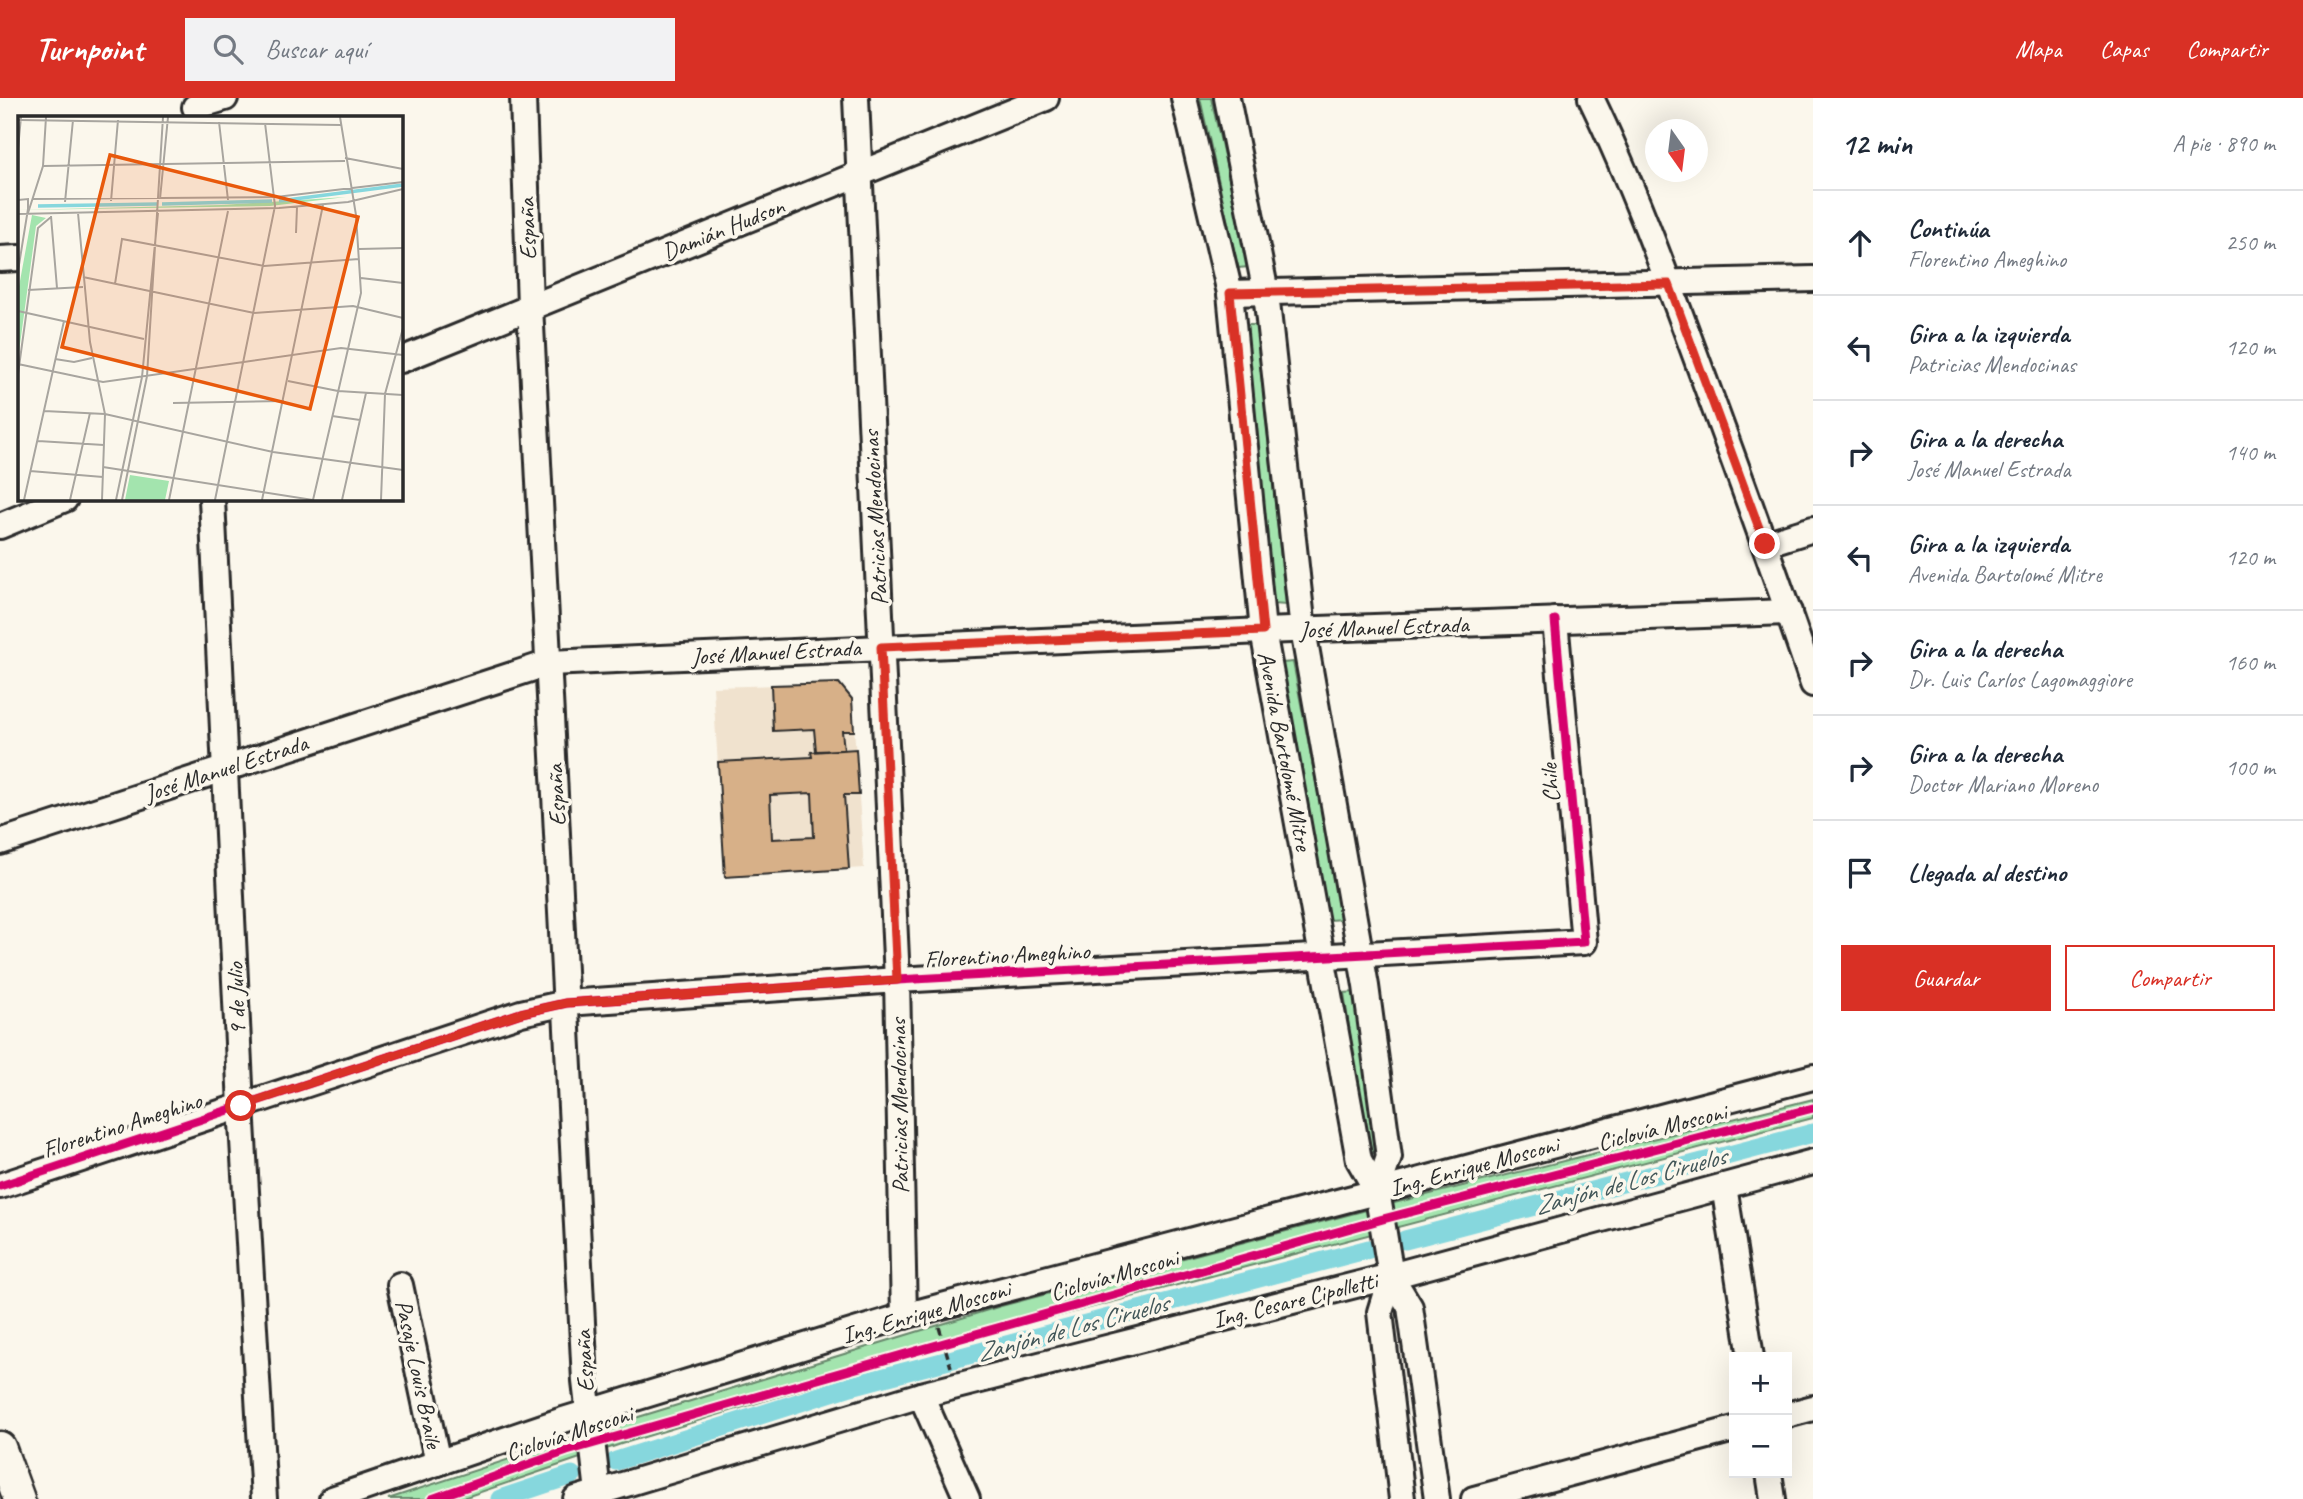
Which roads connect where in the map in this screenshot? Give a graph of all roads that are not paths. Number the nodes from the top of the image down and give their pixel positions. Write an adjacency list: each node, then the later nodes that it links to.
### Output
1 (225, 98): 8 (street)
2 (523, 98): 16 (street, España)
3 (856, 98): 9 (street, Patricias Mendocinas)
4 (1046, 98): 9 (street, Damián Hudson)
5 (1184, 98): 14 (street, Avenida Bartolomé Mitre)
6 (1227, 98): 15 (street, Avenida Bartolomé Mitre)
7 (1591, 98): 13 (street)
8 (195, 107)
9 (859, 175): 16 (street, Damián Hudson); 27 (street, Patricias Mendocinas)
10 (18, 258): 11 (street)
11 (0, 259)
12 (1813, 279): 13 (street)
13 (1669, 284): 15 (street); 22 (street)
14 (1230, 293): 15 (street); 26 (street, Avenida Bartolomé Mitre)
15 (1266, 293): 25 (street, Avenida Bartolomé Mitre)
16 (530, 306): 17 (street, Damián Hudson); 28 (street, España)
17 (402, 360)
18 (63, 500): 20 (street)
19 (212, 500): 30 (street, 9 de Julio)
20 (0, 526)
21 (1813, 529): 22 (street)
22 (1765, 544): 23 (street)
23 (1789, 612): 24 (street, José Manuel Estrada); 29 (street)
24 (1555, 620): 25 (street, José Manuel Estrada); 32 (street, Chile)
25 (1303, 630): 26 (street, José Manuel Estrada); 33 (street, Avenida Bartolomé Mitre)
26 (1263, 631): 27 (street, José Manuel Estrada); 34 (street, Avenida Bartolomé Mitre)
27 (881, 647): 28 (street, José Manuel Estrada); 35 (street, Patricias Mendocinas)
28 (549, 663): 30 (street, José Manuel Estrada); 36 (street, España)
29 (1813, 684)
30 (226, 768): 31 (street, José Manuel Estrada); 38 (street, 9 de Julio)
31 (0, 842)
32 (1584, 942): 33 (street, Florentino Ameghino)
33 (1361, 955): 34 (street, Florentino Ameghino); 42 (street, Avenida Bartolomé Mitre)
34 (1323, 956): 35 (street, Florentino Ameghino); 42 (street, Avenida Bartolomé Mitre)
35 (897, 980): 36 (street, Florentino Ameghino); 45 (street, Patricias Mendocinas)
36 (566, 1003): 38 (street, Florentino Ameghino); 49 (street, España)
37 (1813, 1077): 42 (street, Ing. Enrique Mosconi)
38 (241, 1106): 40 (street, Florentino Ameghino); 57 (street, 9 de Julio)
39 (1813, 1162): 41 (street, Ing. Cesare Cipolletti)
40 (0, 1186)
41 (1724, 1186): 43 (street, Ing. Cesare Cipolletti); 46 (street)
42 (1377, 1191): 43 (street, Avenida Bartolomé Mitre); 45 (street, Ing. Enrique Mosconi)
43 (1391, 1276): 47 (street, Ing. Cesare Cipolletti); 60 (street, Avenida Bartolomé Mitre); 61 (street, Avenida Bartolomé Mitre)
44 (400, 1285): 53 (street, Pasaje Louis Braile)
45 (904, 1316): 49 (street, Ing. Enrique Mosconi)
46 (1750, 1352)
47 (921, 1395): 55 (street, Ing. Cesare Cipolletti); 59 (street)
48 (1813, 1408): 50 (street)
49 (587, 1412): 53 (street, Ing. Enrique Mosconi); 55 (street, España)
50 (1792, 1414)
51 (1729, 1430): 62 (street)
52 (0, 1447): 56 (main road)
53 (438, 1463): 58 (street, Ing. Enrique Mosconi)
54 (1770, 1478): 63 (street)
55 (591, 1497)
56 (19, 1499)
57 (264, 1499)
58 (332, 1499)
59 (967, 1499)
60 (1402, 1499)
61 (1437, 1499)
62 (1474, 1499)
63 (1773, 1499)

